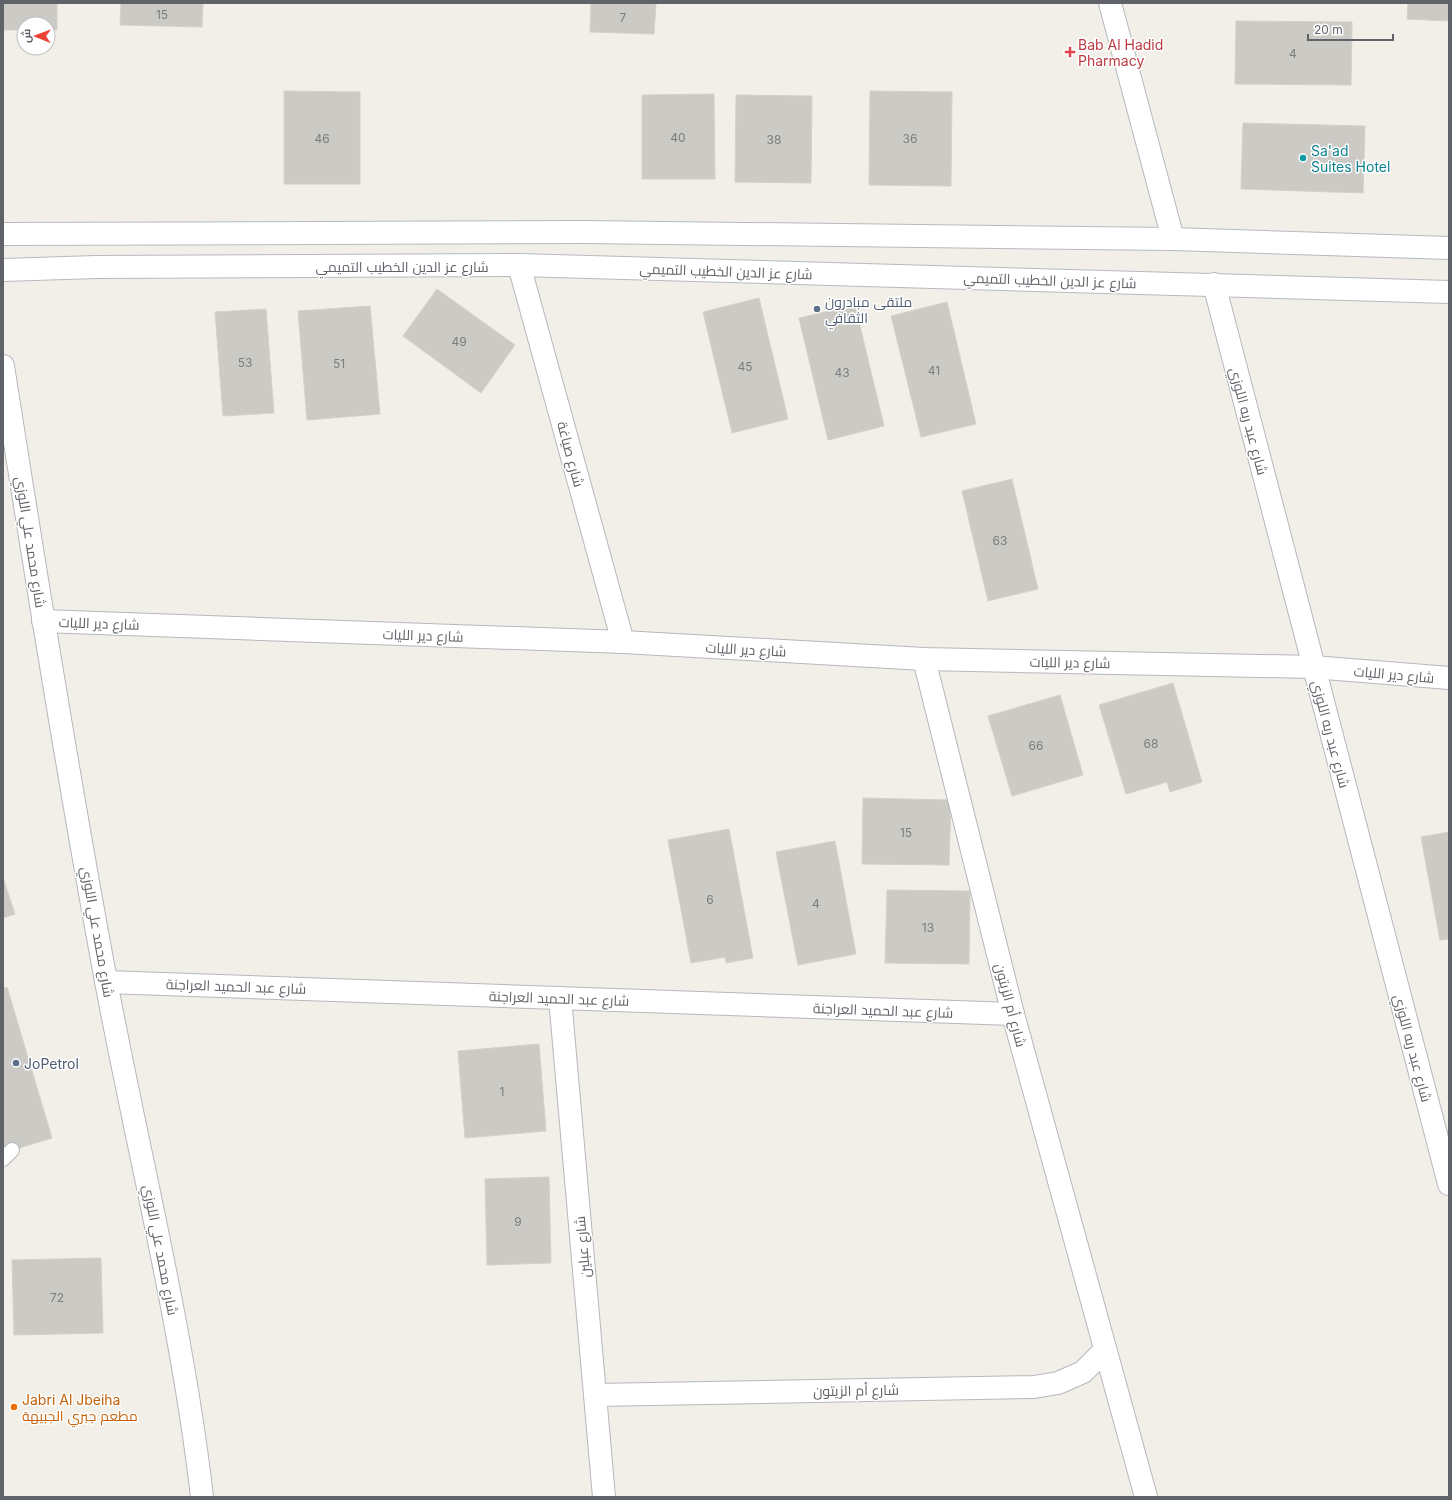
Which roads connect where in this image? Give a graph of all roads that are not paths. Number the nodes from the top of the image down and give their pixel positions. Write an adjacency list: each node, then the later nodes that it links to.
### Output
1 (1109, 4): 3 (street)
2 (3, 234): 3 (street)
3 (1172, 239): 4 (street)
4 (1449, 248)
5 (519, 265): 6 (street, شارع عز الدين الخطيب التميمي); 7 (street, شارع عز الدين الخطيب التميمي); 11 (street, شارع صياغة)
6 (3, 270)
7 (1214, 284): 8 (street, شارع عز الدين الخطيب التميمي); 13 (street, شارع عبد ربه اللوزي)
8 (1449, 292)
9 (3, 366): 10 (street, شارع محمد علي اللوزي)
10 (43, 621): 11 (street, شارع دير الليات); 15 (street, شارع محمد علي اللوزي)
11 (623, 642): 12 (street, شارع دير الليات)
12 (924, 658): 13 (street, شارع دير الليات); 17 (street, شارع أم الزيتون)
13 (1313, 667): 14 (street, شارع دير الليات); 18 (street, شارع عبد ربه اللوزي)
14 (1449, 678)
15 (106, 982): 16 (street, شارع عبد الحميد العراجنة); 21 (street, شارع محمد علي اللوزي)
16 (560, 998): 17 (street, شارع عبد الحميد العراجنة); 20 (street, شارع عبلين)
17 (1012, 1014): 19 (street, شارع أم الزيتون)
18 (1449, 1184)
19 (1105, 1350): 20 (street, شارع أم الزيتون); 23 (street, شارع أم الزيتون)
20 (595, 1395): 22 (street, شارع عبلين)
21 (202, 1497)
22 (604, 1497)
23 (1146, 1497)

